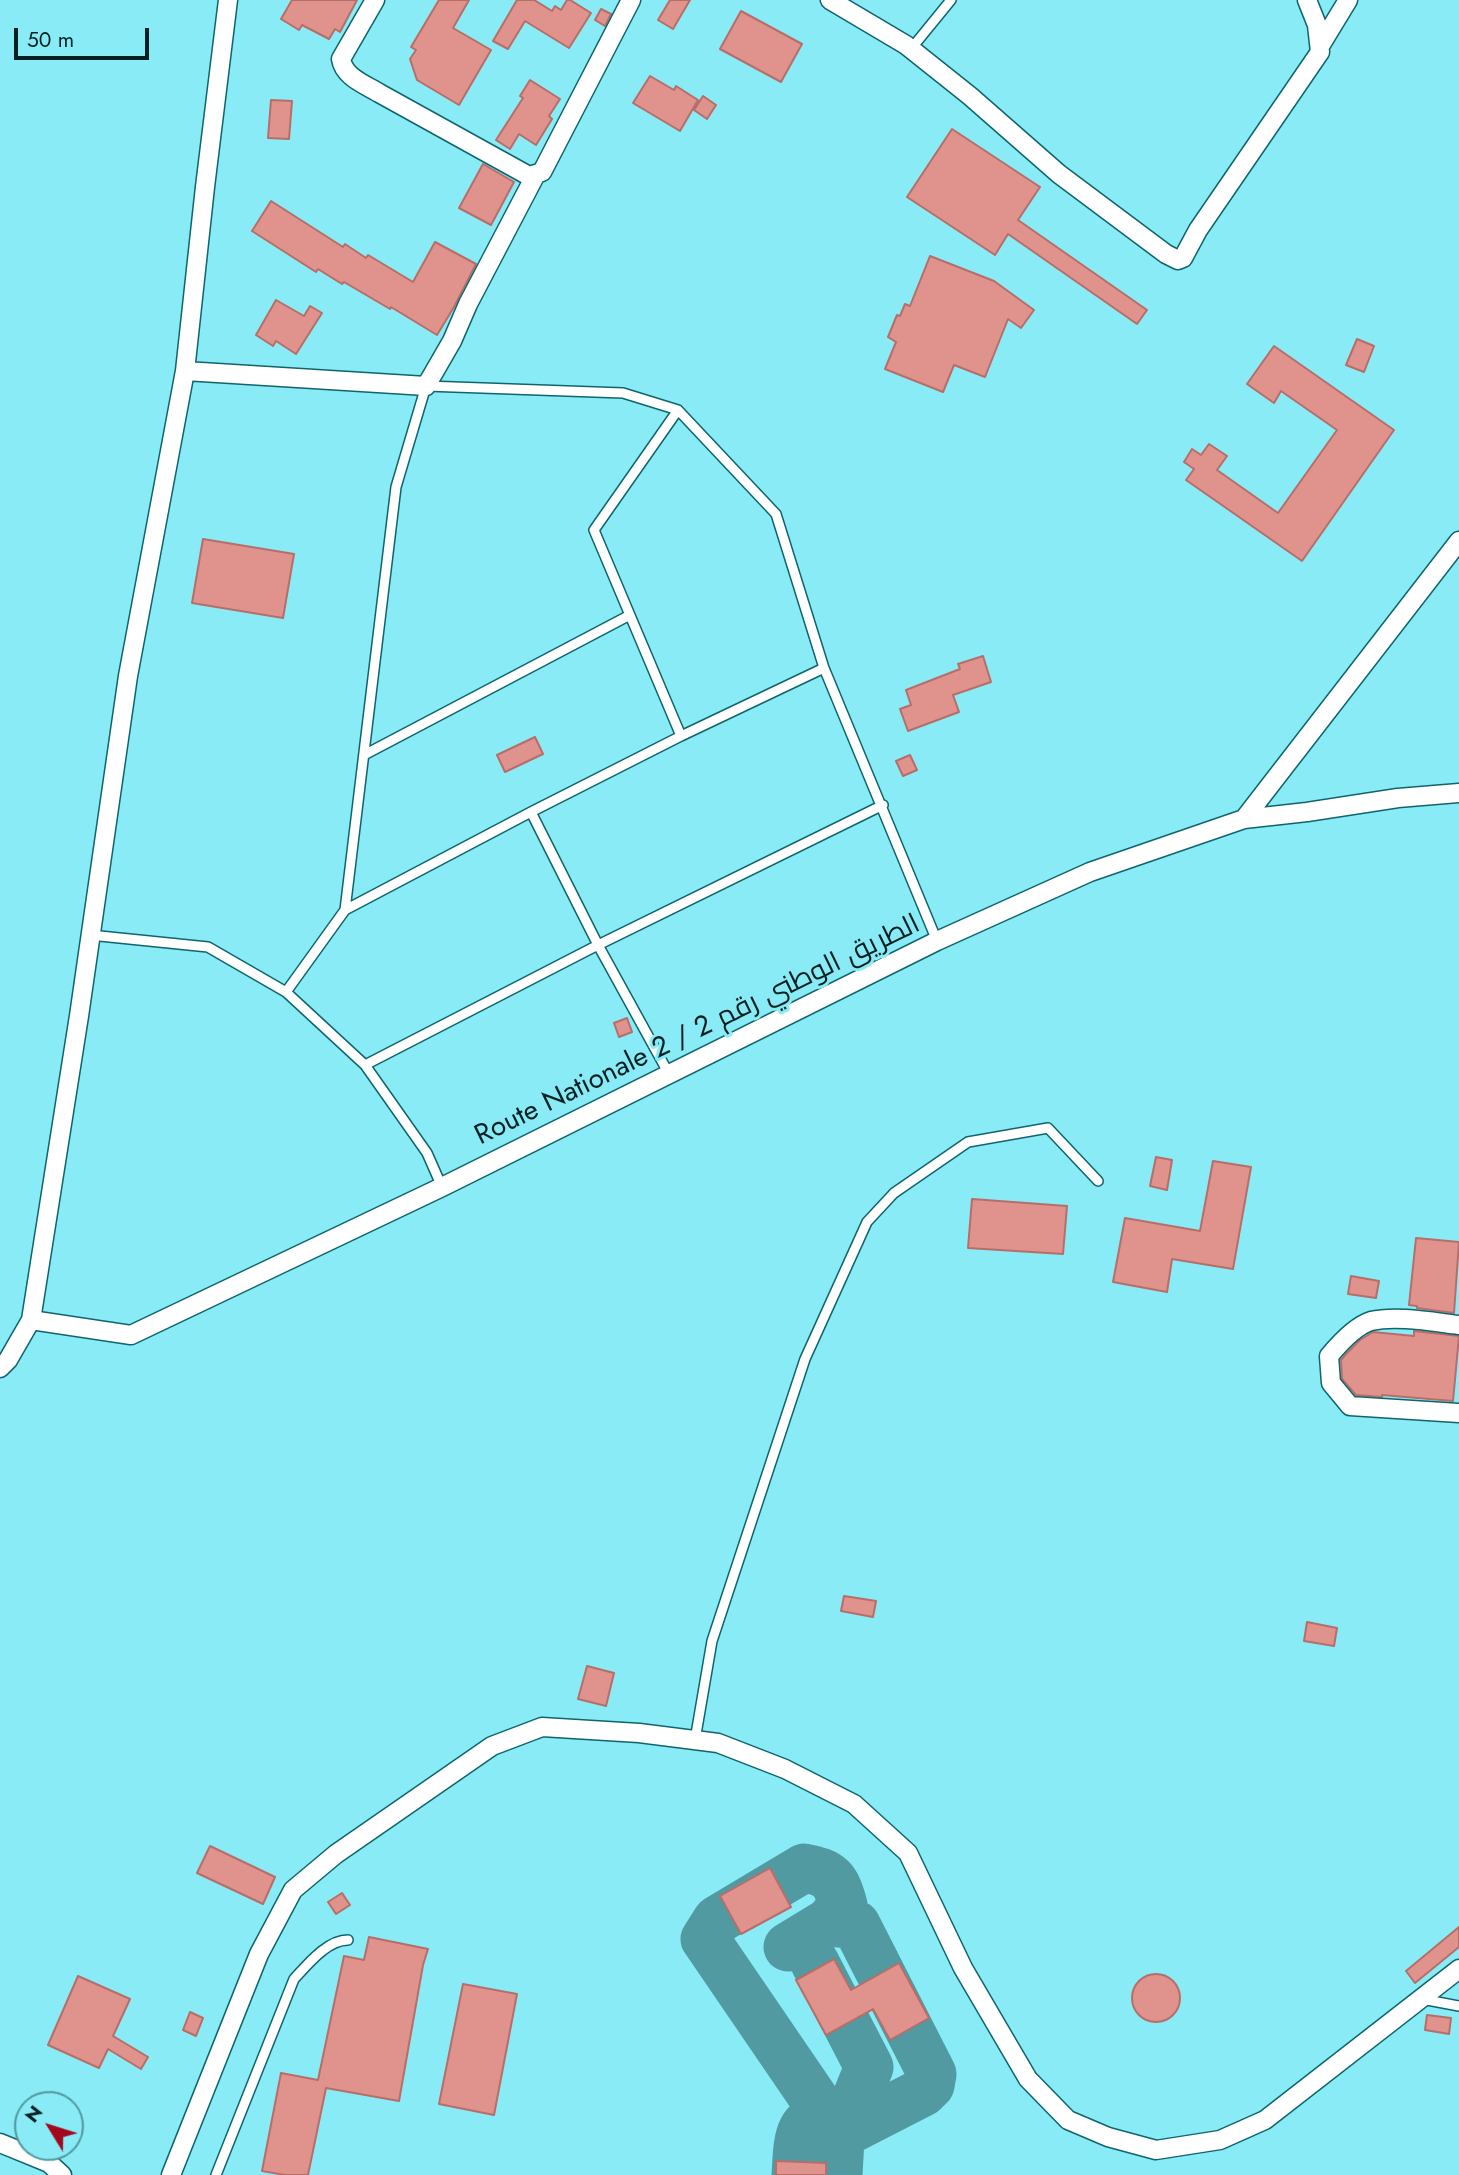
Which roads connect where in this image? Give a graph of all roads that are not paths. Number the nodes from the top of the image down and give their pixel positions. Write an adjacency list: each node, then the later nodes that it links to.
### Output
1 (228, 0): 11 (street)
2 (375, 0): 10 (street)
3 (631, 0): 10 (street)
4 (830, 0): 9 (street)
5 (951, 0): 9 (lane)
6 (1307, 0): 8 (street)
7 (1348, 0): 8 (street)
8 (1320, 46): 9 (street)
9 (911, 49)
10 (535, 176): 12 (street)
11 (185, 371): 12 (street); 24 (street)
12 (426, 386): 13 (lane); 18 (lane)
13 (678, 410): 15 (lane); 16 (lane)
14 (1459, 541): 22 (street)
15 (630, 615): 17 (lane); 18 (lane)
16 (824, 668): 17 (lane); 20 (lane)
17 (681, 736): 21 (lane)
18 (364, 755): 23 (lane)
19 (1459, 793): 22 (street, Route Nationale 2 / الطريق الوطني رقم 2)
20 (883, 805): 25 (lane); 26 (lane)
21 (531, 812): 23 (lane); 26 (lane)
22 (1244, 819): 25 (street, Route Nationale 2 / الطريق الوطني رقم 2)
23 (345, 910): 27 (lane)
24 (90, 935): 27 (lane); 32 (street)
25 (937, 941): 29 (street, Route Nationale 2 / الطريق الوطني رقم 2)
26 (598, 946): 28 (lane); 29 (lane)
27 (286, 992): 28 (lane)
28 (365, 1065): 31 (lane)
29 (669, 1074): 31 (street, Route Nationale 2 / الطريق الوطني رقم 2)
30 (1098, 1181): 36 (lane)
31 (442, 1187): 32 (street, Route Nationale 2 / الطريق الوطني رقم 2)
32 (31, 1320): 34 (street)
33 (1459, 1325): 35 (street)
34 (0, 1368)
35 (1459, 1413)
36 (695, 1740): 39 (street); 43 (street)
37 (348, 1940): 44 (lane)
38 (1459, 1969): 39 (street)
39 (1420, 1999): 40 (lane)
40 (1459, 2006)
41 (0, 2143): 42 (street)
42 (62, 2175)
43 (171, 2175)
44 (216, 2175)

